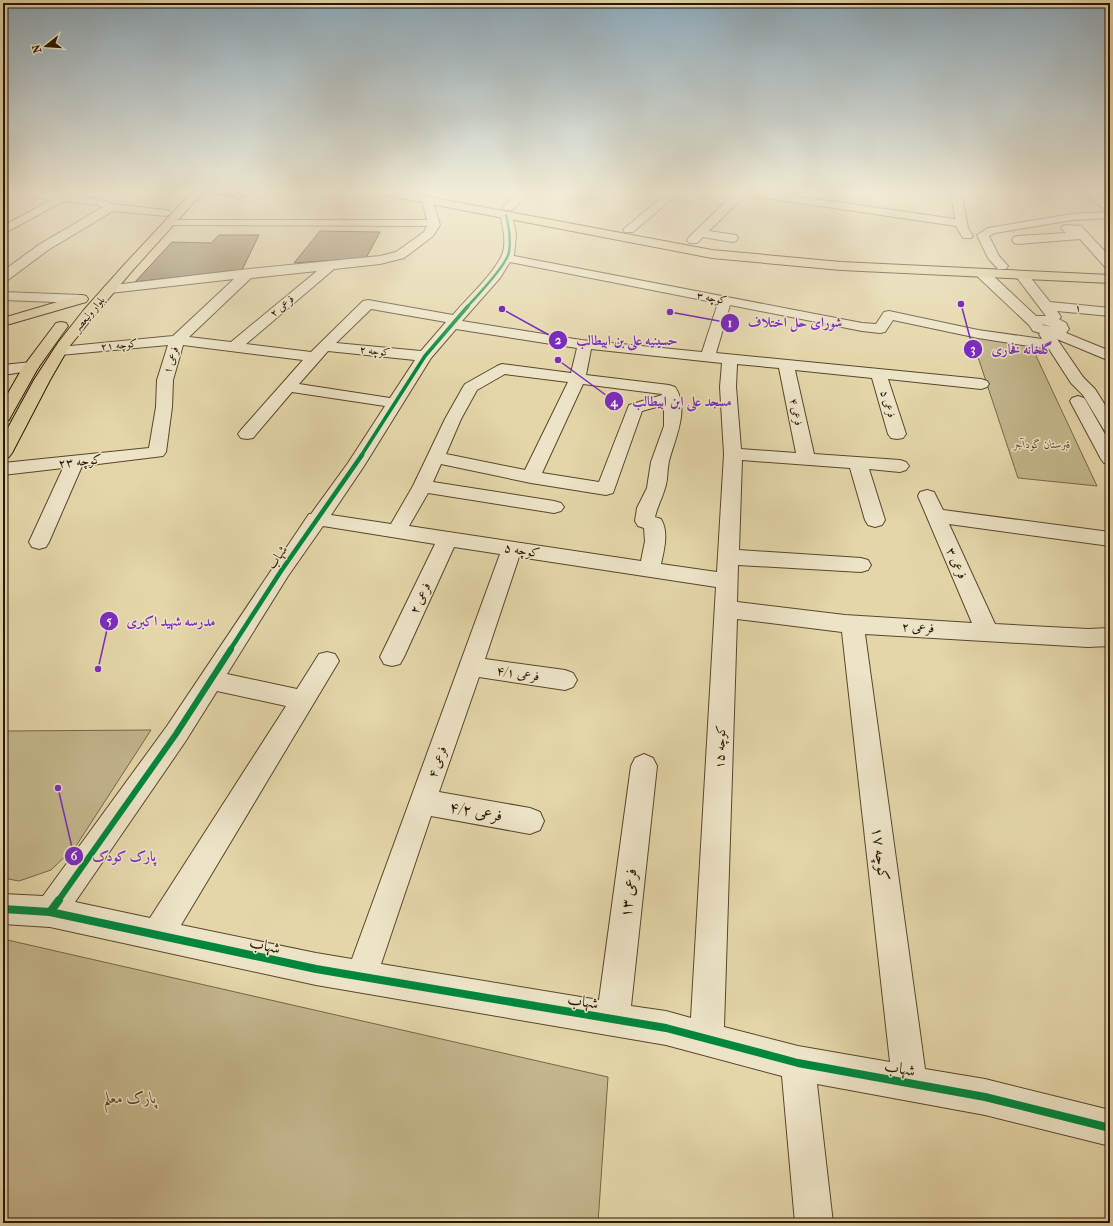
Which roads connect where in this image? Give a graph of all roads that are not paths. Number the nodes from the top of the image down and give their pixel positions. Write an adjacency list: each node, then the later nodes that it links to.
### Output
1 (42, 248): 18 (street)
2 (134, 248): 16 (main road, بلوار ولیعصر)
3 (143, 248): 20 (main road, بلوار ولیعصر)
4 (409, 248): 11 (street)
5 (509, 248): 9 (street, شهاب)
6 (704, 248): 13 (main road)
7 (989, 248): 12 (street)
8 (1095, 248): 10 (street)
9 (507, 258): 23 (street, کوچه ۳); 27 (street, شهاب)
10 (1110, 265)
11 (330, 266): 15 (street); 31 (street, فرعی ۲)
12 (1002, 266): 13 (main road); 14 (main road)
13 (981, 267): 17 (main road); 28 (street)
14 (1110, 271)
15 (249, 273): 20 (street); 29 (street, فرعی ۱)
16 (104, 275)
17 (1021, 275): 19 (main road); 24 (street)
18 (3, 277)
19 (1110, 279)
20 (110, 289): 32 (main road, بلوار ولیعصر)
21 (85, 294): 22 (street); 26 (main road); 39 (main road, بلوار ولیعصر)
22 (3, 296)
23 (725, 301): 28 (street, کوچه ۳); 36 (street)
24 (1045, 306): 25 (street, ۱); 28 (street)
25 (1110, 312)
26 (3, 322)
27 (454, 322): 30 (street); 33 (street); 35 (street, شهاب)
28 (1050, 330): 34 (street); 43 (street)
29 (177, 340): 31 (street, کوچه ۲۱); 32 (street, کوچه ۲۱); 53 (street, فرعی ۱)
30 (585, 344): 36 (street); 42 (street)
31 (234, 347): 33 (street, کوچه ۲)
32 (60, 351): 52 (main road, بلوار ولیعصر)
33 (319, 351): 35 (street, کوچه ۲); 45 (street)
34 (1110, 355)
35 (425, 356): 47 (street, شهاب)
36 (708, 356): 37 (street)
37 (730, 359): 38 (street); 54 (street)
38 (786, 365): 41 (street); 56 (street, فرعی ۴)
39 (31, 367): 40 (street); 48 (main road, بلوار ولیعصر)
40 (3, 370)
41 (879, 374): 44 (street); 51 (street, فرعی ۵)
42 (578, 378): 46 (street); 55 (street); 62 (street)
43 (1077, 380): 49 (street); 57 (street)
44 (981, 384)
45 (290, 387): 47 (street); 50 (street)
46 (671, 398): 62 (street); 75 (street)
47 (394, 403): 67 (street, شهاب)
48 (3, 416)
49 (1110, 426)
50 (247, 434)
51 (897, 434)
52 (5, 445)
53 (157, 452): 58 (street, کوچه ۲۳)
54 (732, 454): 56 (street); 76 (street, کوچه ۱۵)
55 (435, 457): 62 (street); 63 (street)
56 (806, 459): 59 (street)
57 (1110, 459)
58 (75, 461): 61 (street, کوچه ۲۳); 72 (street)
59 (858, 463): 60 (street); 68 (street)
60 (900, 466)
61 (3, 469)
62 (531, 477)
63 (422, 486): 65 (street); 69 (street)
64 (927, 496): 66 (street, فرعی ۳)
65 (554, 507)
66 (937, 516): 71 (street); 79 (street, فرعی ۳)
67 (316, 519): 69 (street, کوچه ۵); 84 (street, شهاب)
68 (875, 520)
69 (398, 531): 70 (street, کوچه ۵)
70 (448, 538): 73 (street, کوچه ۵); 81 (street, فرعی ۲)
71 (1110, 539)
72 (39, 542)
73 (512, 548): 75 (street, کوچه ۵); 83 (street, فرعی ۴)
74 (861, 565): 76 (street, کوچه ۵)
75 (650, 569): 76 (street, کوچه ۵)
76 (728, 569): 77 (street, کوچه ۱۵)
77 (726, 609): 78 (street, فرعی ۲); 95 (street, کوچه ۱۵)
78 (852, 624): 79 (street, فرعی ۲); 97 (street, کوچه ۱۷)
79 (987, 631): 80 (street, فرعی ۲)
80 (1110, 637)
81 (392, 657)
82 (327, 661): 86 (street)
83 (471, 666): 85 (street, فرعی ۴/۱); 88 (street, فرعی ۴)
84 (211, 680): 86 (street); 91 (street, شهاب)
85 (565, 680)
86 (303, 700): 92 (street)
87 (644, 766): 94 (street, فرعی ۱۳)
88 (423, 802): 89 (street, فرعی ۴/۲); 93 (street, فرعی ۴)
89 (530, 821)
90 (3, 909): 91 (street, شهاب)
91 (50, 912): 92 (street, شهاب)
92 (158, 934): 93 (street, شهاب)
93 (361, 977): 94 (street, شهاب)
94 (613, 1020): 95 (street, شهاب)
95 (708, 1039): 96 (street, شهاب)
96 (798, 1063): 97 (street, شهاب); 99 (street)
97 (910, 1083): 98 (street, شهاب)
98 (1110, 1128)
99 (814, 1223)

